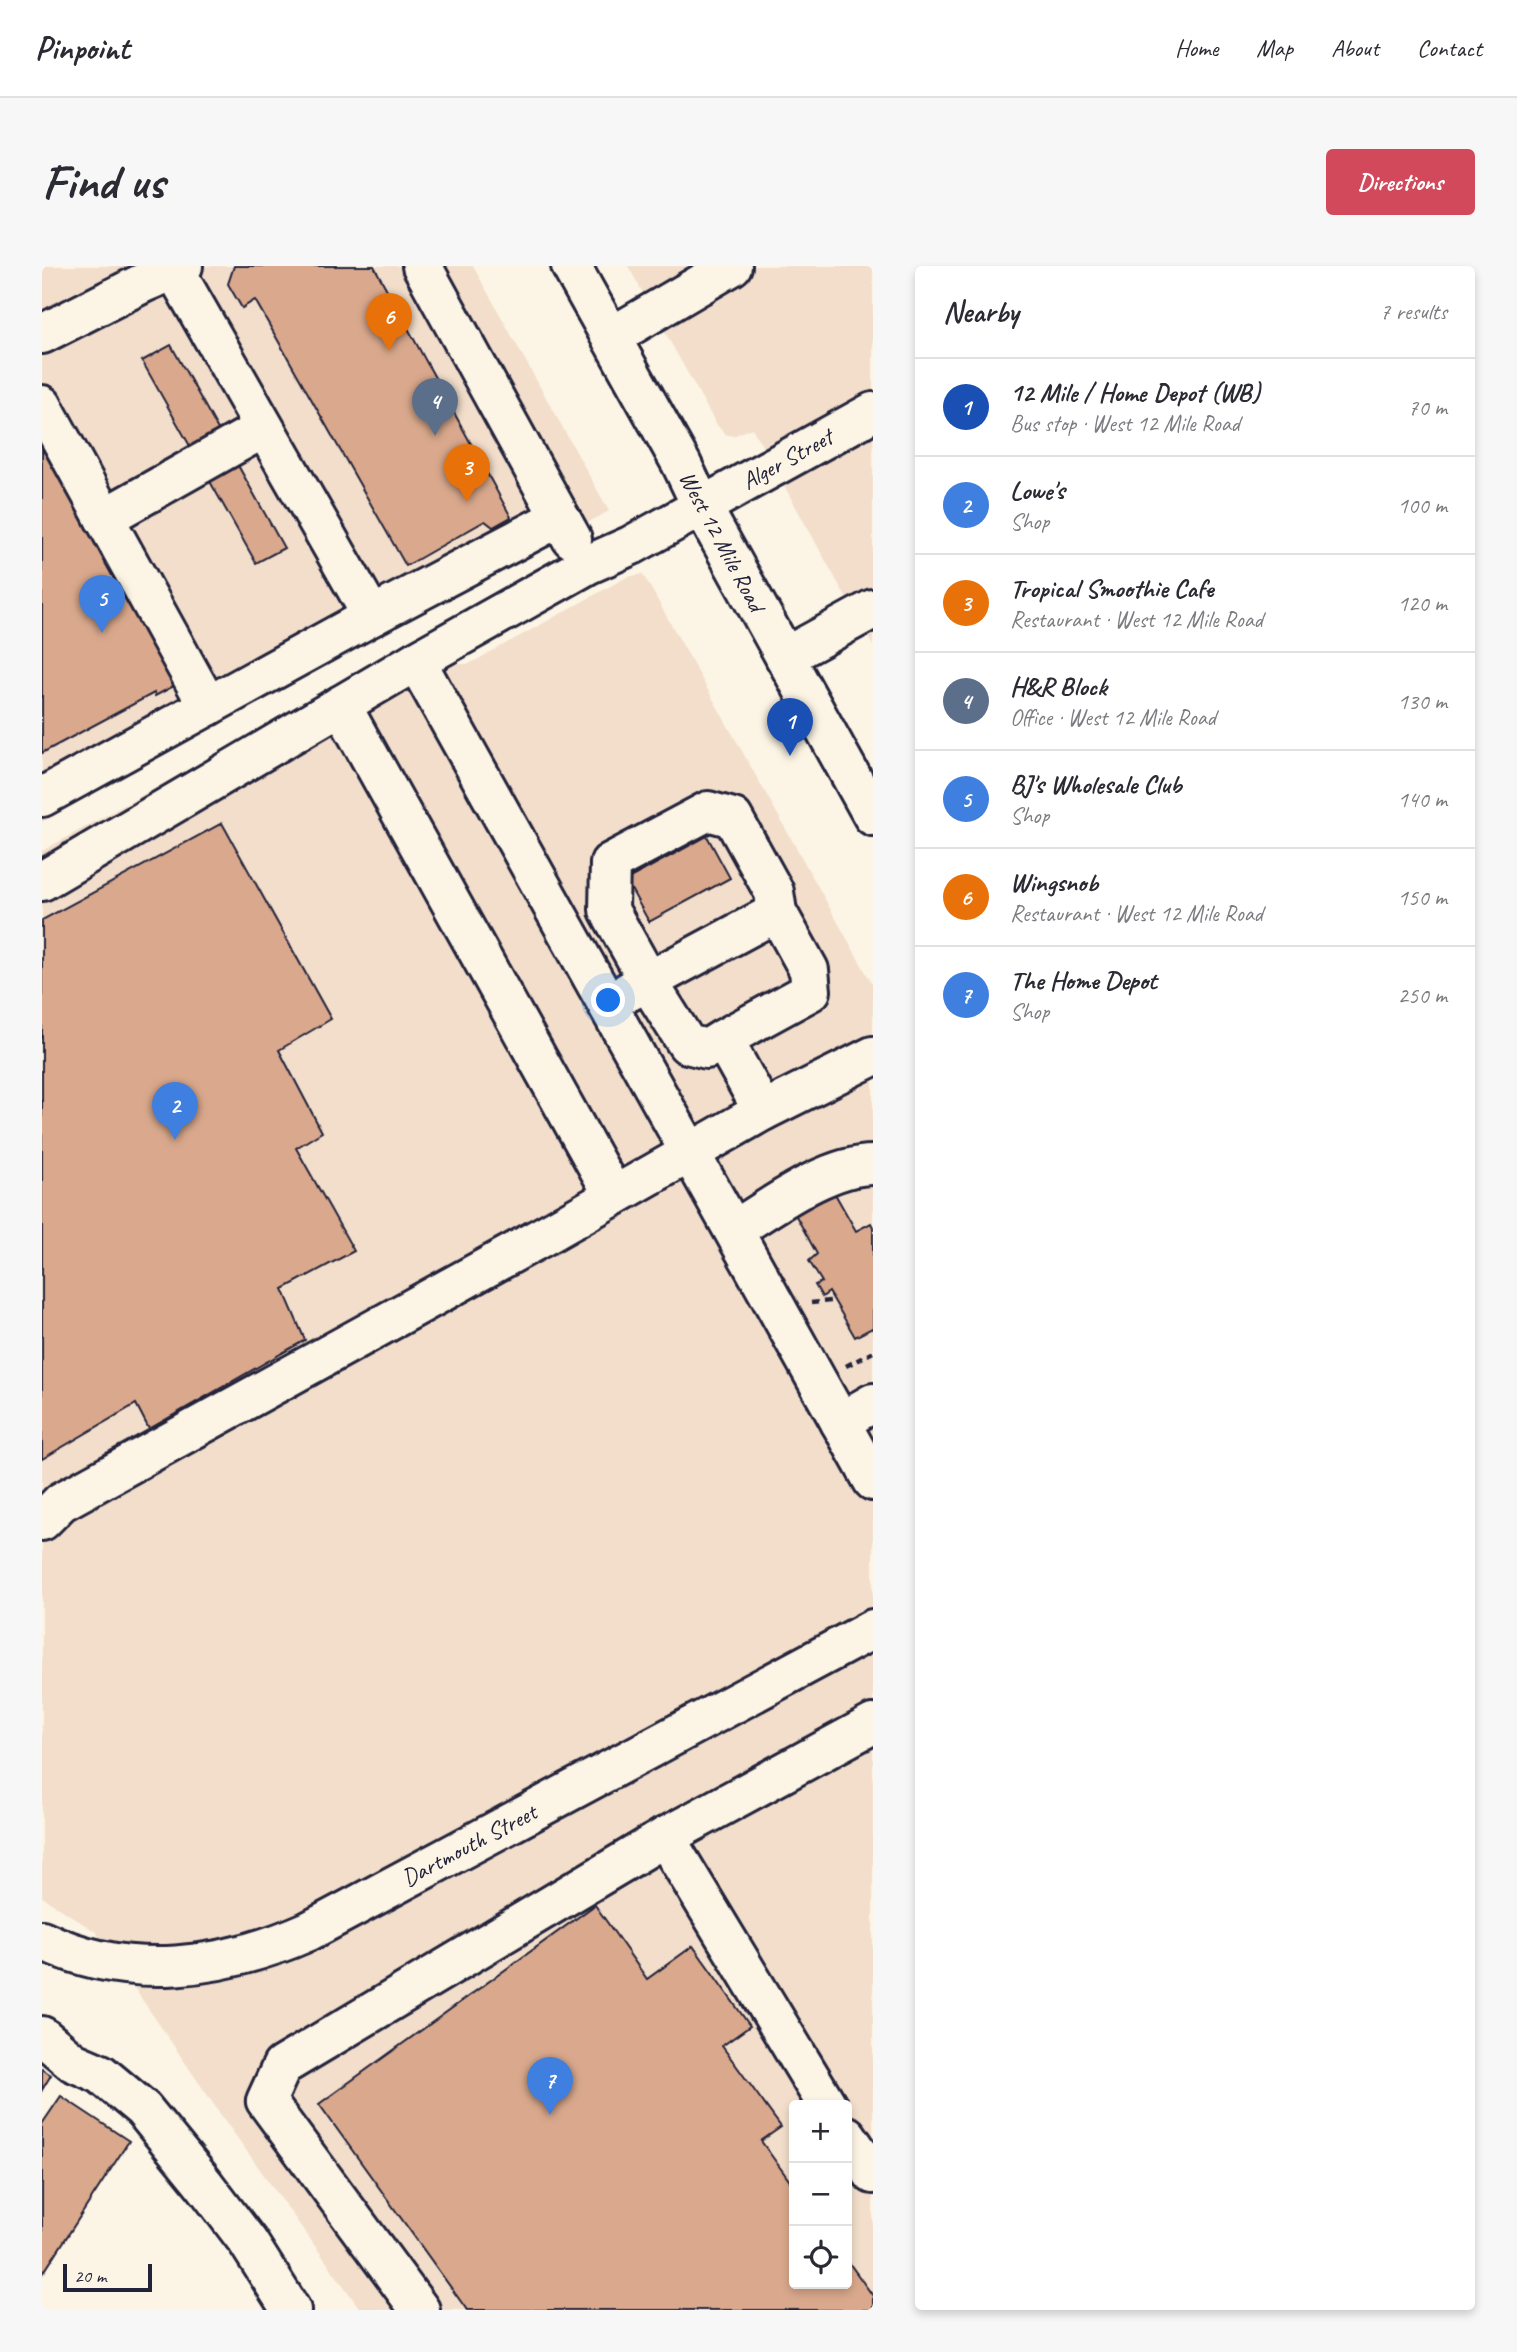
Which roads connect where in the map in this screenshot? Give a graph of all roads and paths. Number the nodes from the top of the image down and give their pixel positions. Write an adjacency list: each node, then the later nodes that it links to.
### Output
1 (422, 266): 12 (street)
2 (571, 266): 7 (street, West 12 Mile Road)
3 (732, 266): 5 (street)
4 (179, 269): 6 (street); 10 (street)
5 (682, 278): 7 (street)
6 (42, 334)
7 (611, 337): 11 (street, West 12 Mile Road)
8 (42, 405): 13 (street)
9 (873, 412): 11 (street, Alger Street)
10 (264, 428): 13 (street); 16 (street)
11 (701, 505): 14 (street, Alger Street); 17 (street, West 12 Mile Road)
12 (560, 517): 14 (street); 16 (street)
13 (104, 518): 20 (street)
14 (587, 565): 18 (street, Alger Street)
15 (873, 609): 17 (street)
16 (372, 616): 20 (street)
17 (785, 657): 22 (street, West 12 Mile Road)
18 (416, 661): 19 (street, Alger Street); 26 (street)
19 (341, 705): 23 (street, Alger Street); 32 (street)
20 (208, 706): 21 (street)
21 (42, 797)
22 (871, 807)
23 (42, 881)
24 (777, 912): 25 (street); 25 (street); 27 (street)
25 (649, 980): 26 (street); 27 (street)
26 (607, 1004): 30 (street)
27 (723, 1039): 29 (street)
28 (873, 1056): 29 (street)
29 (763, 1111): 30 (street)
30 (690, 1152): 32 (street); 33 (street)
31 (873, 1165): 33 (street)
32 (614, 1196): 39 (street)
33 (734, 1230): 37 (street)
34 (873, 1352): 35 (path)
35 (840, 1370)
36 (873, 1403): 37 (street)
37 (840, 1422): 38 (street)
38 (873, 1481)
39 (42, 1521)
40 (873, 1629): 43 (street, Dartmouth Street)
41 (873, 1724): 42 (street)
42 (665, 1837): 45 (street); 49 (street)
43 (42, 1940)
44 (42, 2036): 48 (street)
45 (824, 2100)
46 (852, 2143): 47 (street)
47 (873, 2174)
48 (291, 2310)
49 (420, 2310)

